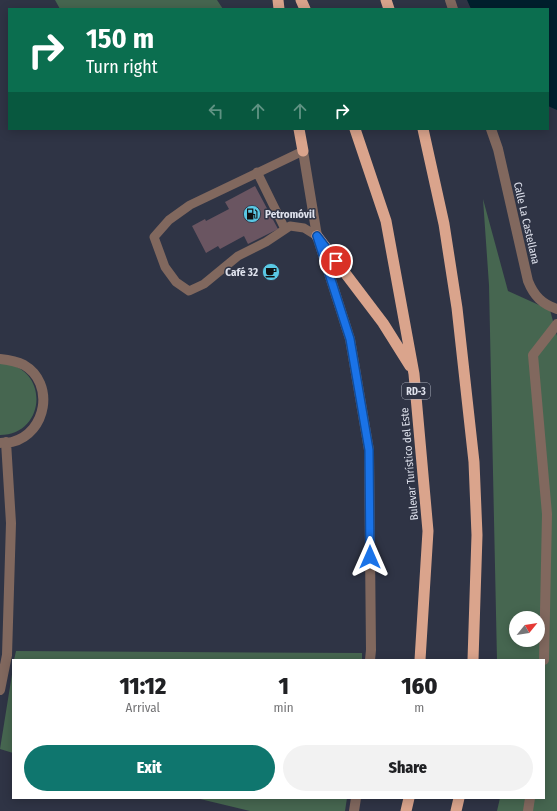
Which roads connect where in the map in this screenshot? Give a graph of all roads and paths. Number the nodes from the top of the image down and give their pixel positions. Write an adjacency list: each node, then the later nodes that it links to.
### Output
1 (299, 130): 5 (highway)
2 (355, 130): 12 (highway, Bulevar Turístico del Este / RD-3)
3 (423, 130): 16 (highway)
4 (491, 130): 9 (street, Calle La Castellana)
5 (303, 151): 6 (lane); 8 (street)
6 (258, 172): 7 (lane); 7 (lane)
7 (285, 229): 8 (lane)
8 (317, 236): 12 (highway); 14 (street)
9 (557, 309)
10 (557, 324): 17 (street)
11 (0, 359): 13 (street)
12 (414, 374): 15 (highway, Bulevar Turístico del Este / RD-3)
13 (3, 442): 18 (street)
14 (370, 659)
15 (420, 659)
16 (473, 659)
17 (544, 659)
18 (0, 690)
19 (356, 799): 23 (street)
20 (409, 799): 24 (highway)
21 (459, 799): 25 (highway)
22 (530, 799): 26 (street)
23 (354, 811)
24 (406, 811)
25 (456, 811)
26 (528, 811)

